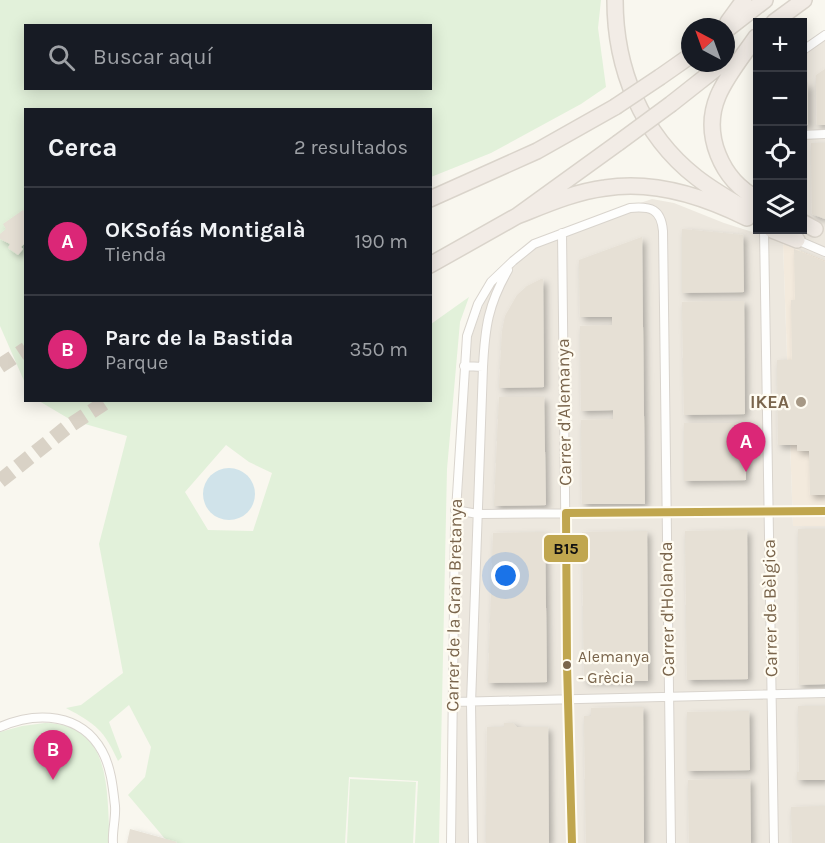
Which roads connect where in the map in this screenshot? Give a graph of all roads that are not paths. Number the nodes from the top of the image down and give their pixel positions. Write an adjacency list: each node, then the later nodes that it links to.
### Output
1 (615, 0): 19 (highway)
2 (744, 0): 5 (highway)
3 (765, 0): 7 (highway)
4 (804, 0): 6 (highway)
5 (732, 18)
6 (779, 18)
7 (735, 21)
8 (825, 35): 11 (street)
9 (753, 39): 12 (highway)
10 (753, 42): 17 (highway)
11 (807, 48)
12 (735, 53)
13 (681, 62): 18 (highway, bridge)
14 (711, 72): 22 (highway, bridge)
15 (825, 134): 16 (street)
16 (807, 135)
17 (753, 195)
18 (432, 198)
19 (737, 202): 20 (highway); 21 (highway)
20 (753, 207)
21 (753, 213)
22 (517, 216): 23 (highway); 32 (highway)
23 (753, 221)
24 (663, 231): 25 (street, Carrer de la Gran Bretanya); 38 (street, Carrer d'Holanda)
25 (562, 233): 31 (street, Carrer de la Gran Bretanya); 39 (street, Carrer d'Alemanya)
26 (764, 234): 36 (street, Carrer de Bèlgica)
27 (782, 234): 29 (highway)
28 (786, 234): 29 (highway)
29 (797, 240): 30 (street)
30 (825, 252)
31 (513, 261): 33 (street, Carrer de la Gran Bretanya); 34 (street, Carrer de la Gran Bretanya)
32 (432, 265)
33 (464, 366): 34 (street); 35 (street, Carrer de la Gran Bretanya)
34 (483, 367): 40 (street, Carrer de la Gran Bretanya)
35 (456, 510): 40 (street); 45 (street, Carrer de la Gran Bretanya)
36 (769, 511): 37 (street); 38 (street); 41 (street, Carrer de Bèlgica)
37 (825, 511)
38 (666, 512): 39 (street); 43 (street, Carrer d'Holanda)
39 (566, 513): 40 (street); 44 (street, Carrer d'Alemanya)
40 (478, 514): 46 (street, Carrer de la Gran Bretanya)
41 (772, 693): 42 (street); 43 (street); 53 (street, Carrer de Bèlgica)
42 (825, 693)
43 (668, 697): 44 (street); 52 (street, Carrer d'Holanda)
44 (567, 698): 46 (street); 51 (street, Carrer d'Alemanya)
45 (452, 702): 46 (street); 49 (street, Carrer de la Gran Bretanya)
46 (471, 703): 50 (street, Carrer de la Gran Bretanya)
47 (0, 727): 48 (street)
48 (113, 843)
49 (451, 843)
50 (473, 843)
51 (572, 843)
52 (671, 843)
53 (774, 843)

